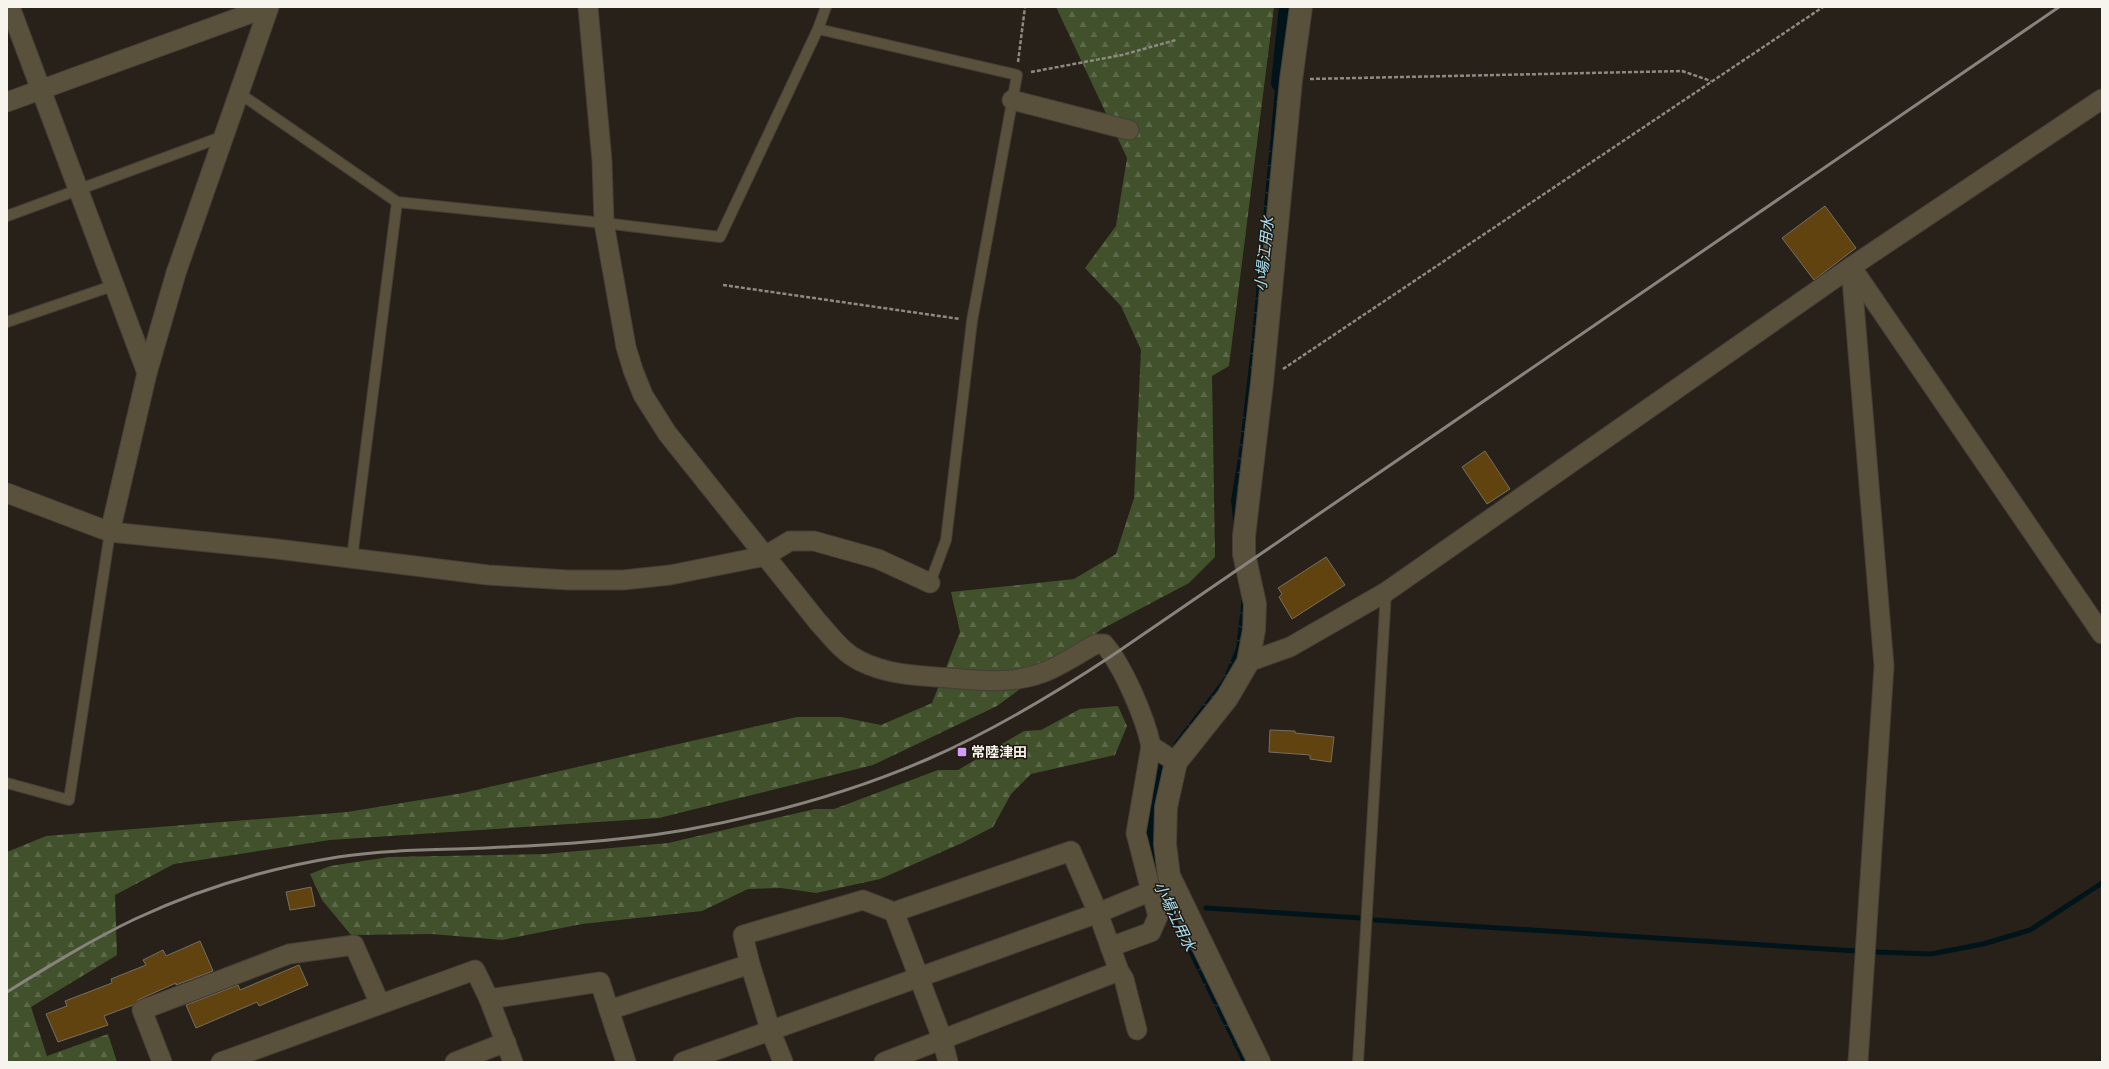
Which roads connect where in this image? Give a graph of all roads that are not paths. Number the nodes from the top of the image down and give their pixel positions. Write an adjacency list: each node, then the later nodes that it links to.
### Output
1 (10, 7): 7 (street)
2 (269, 7): 7 (street); 8 (street)
3 (588, 7): 17 (street)
4 (826, 7): 6 (lane)
5 (1301, 7): 30 (street)
6 (818, 29): 10 (lane); 17 (lane)
7 (41, 90): 11 (street); 14 (street)
8 (239, 93): 13 (street); 15 (lane)
9 (2102, 99): 18 (street)
10 (1012, 100): 12 (street); 27 (lane)
11 (7, 102)
12 (1129, 130)
13 (224, 136): 14 (lane); 22 (street)
14 (79, 190): 16 (lane); 19 (street)
15 (397, 202): 17 (lane); 26 (lane)
16 (7, 216)
17 (604, 223): 25 (street)
18 (1851, 267): 20 (street); 28 (street)
19 (114, 285): 21 (lane); 22 (street)
20 (1862, 298): 29 (street); 59 (street)
21 (7, 322)
22 (147, 373): 24 (street)
23 (7, 493): 24 (street)
24 (110, 532): 26 (street); 33 (lane)
25 (765, 556): 26 (street); 27 (street); 31 (street)
26 (352, 558)
27 (930, 583)
28 (1386, 592): 30 (street); 58 (lane)
29 (2102, 634)
30 (1248, 662): 32 (street)
31 (1151, 746): 32 (street); 34 (street)
32 (1176, 762): 57 (street)
33 (7, 783)
34 (1151, 891): 36 (street); 37 (street)
35 (894, 912): 36 (street); 38 (street); 40 (street)
36 (1098, 913): 37 (street); 40 (street)
37 (1110, 947): 39 (street)
38 (750, 964): 43 (street); 45 (street)
39 (1119, 971): 44 (street); 46 (street)
40 (919, 977): 45 (street); 46 (street)
41 (489, 999): 42 (street); 43 (street); 47 (street)
42 (380, 1004): 48 (street); 49 (street)
43 (610, 1010): 52 (street)
44 (1137, 1030)
45 (771, 1032): 53 (street); 54 (street)
46 (942, 1038): 55 (street); 56 (street)
47 (506, 1042): 50 (street); 51 (street)
48 (162, 1062)
49 (221, 1062)
50 (455, 1062)
51 (513, 1062)
52 (626, 1062)
53 (683, 1062)
54 (784, 1062)
55 (884, 1062)
56 (948, 1062)
57 (1259, 1062)
58 (1358, 1062)
59 (1858, 1062)

